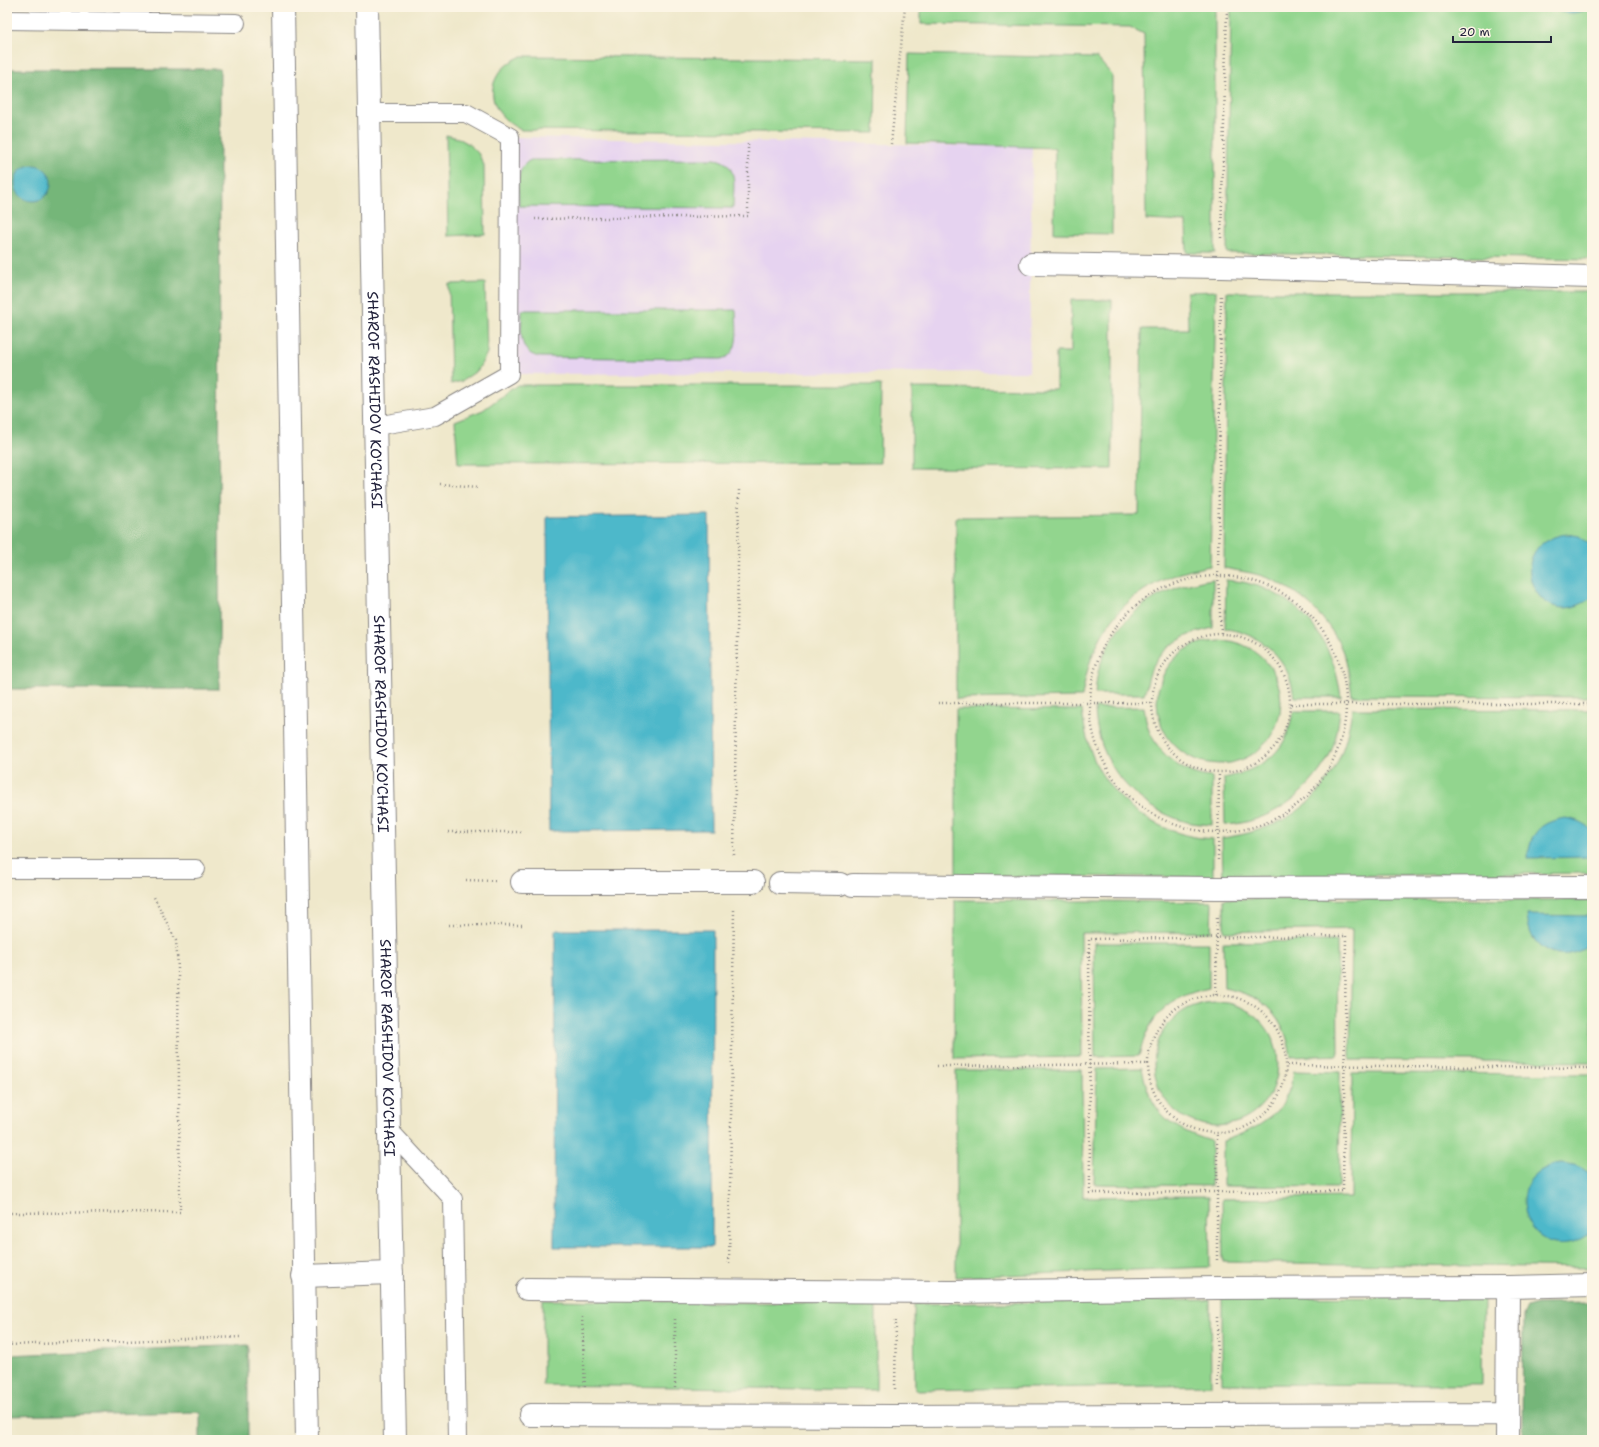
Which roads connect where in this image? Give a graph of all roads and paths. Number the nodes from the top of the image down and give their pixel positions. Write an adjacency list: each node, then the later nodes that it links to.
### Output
1 (283, 7): 47 (street)
2 (367, 7): 7 (street, SHAROF RASHIDOV KO'CHASI)
3 (905, 7): 9 (path)
4 (1226, 7): 12 (path)
5 (7, 20): 6 (lane)
6 (236, 23)
7 (369, 113): 10 (lane); 14 (street, SHAROF RASHIDOV KO'CHASI)
8 (748, 141): 10 (path)
9 (891, 144)
10 (510, 219): 14 (lane)
11 (1031, 264): 12 (street)
12 (1221, 267): 13 (street); 17 (path)
13 (1592, 277)
14 (375, 426): 42 (street, SHAROF RASHIDOV KO'CHASI)
15 (440, 484): 16 (path)
16 (479, 487)
17 (1218, 575): 18 (path); 19 (path); 23 (path)
18 (1220, 633): 21 (path); 22 (path)
19 (1089, 702): 20 (path); 21 (path); 23 (path)
20 (938, 703)
21 (1151, 703): 22 (path)
22 (1291, 704): 23 (path)
23 (1347, 704): 24 (path)
24 (1592, 704)
25 (448, 832): 26 (path)
26 (521, 832)
27 (140, 868): 28 (lane); 29 (lane); 45 (path)
28 (7, 869)
29 (196, 869)
30 (522, 882): 31 (street)
31 (753, 882)
32 (780, 883): 33 (street)
33 (1592, 887)
34 (523, 925): 35 (path)
35 (449, 926)
36 (1091, 1064): 37 (path); 39 (path); 40 (path); 44 (path)
37 (1148, 1064): 38 (path); 43 (path)
38 (1287, 1065): 40 (path); 43 (path)
39 (937, 1066)
40 (1344, 1066): 41 (path); 44 (path)
41 (1592, 1068)
42 (389, 1130): 46 (street, SHAROF RASHIDOV KO'CHASI); 65 (lane)
43 (1217, 1134): 44 (path)
44 (1217, 1193): 50 (path)
45 (7, 1213)
46 (392, 1272): 47 (street); 64 (street, SHAROF RASHIDOV KO'CHASI)
47 (303, 1276): 63 (street)
48 (1592, 1285): 49 (street)
49 (1508, 1287): 50 (street); 59 (street)
50 (1217, 1288): 54 (street); 58 (path)
51 (527, 1289): 52 (street)
52 (581, 1289): 53 (street); 57 (path)
53 (676, 1290): 54 (street); 61 (path)
54 (896, 1291): 62 (path)
55 (242, 1337): 56 (path)
56 (7, 1345)
57 (586, 1414): 60 (street); 61 (street)
58 (1218, 1414): 59 (street); 62 (street)
59 (1507, 1414): 66 (street)
60 (530, 1415)
61 (674, 1415): 62 (street)
62 (895, 1416)
63 (307, 1440)
64 (395, 1440)
65 (457, 1440)
66 (1507, 1440)

